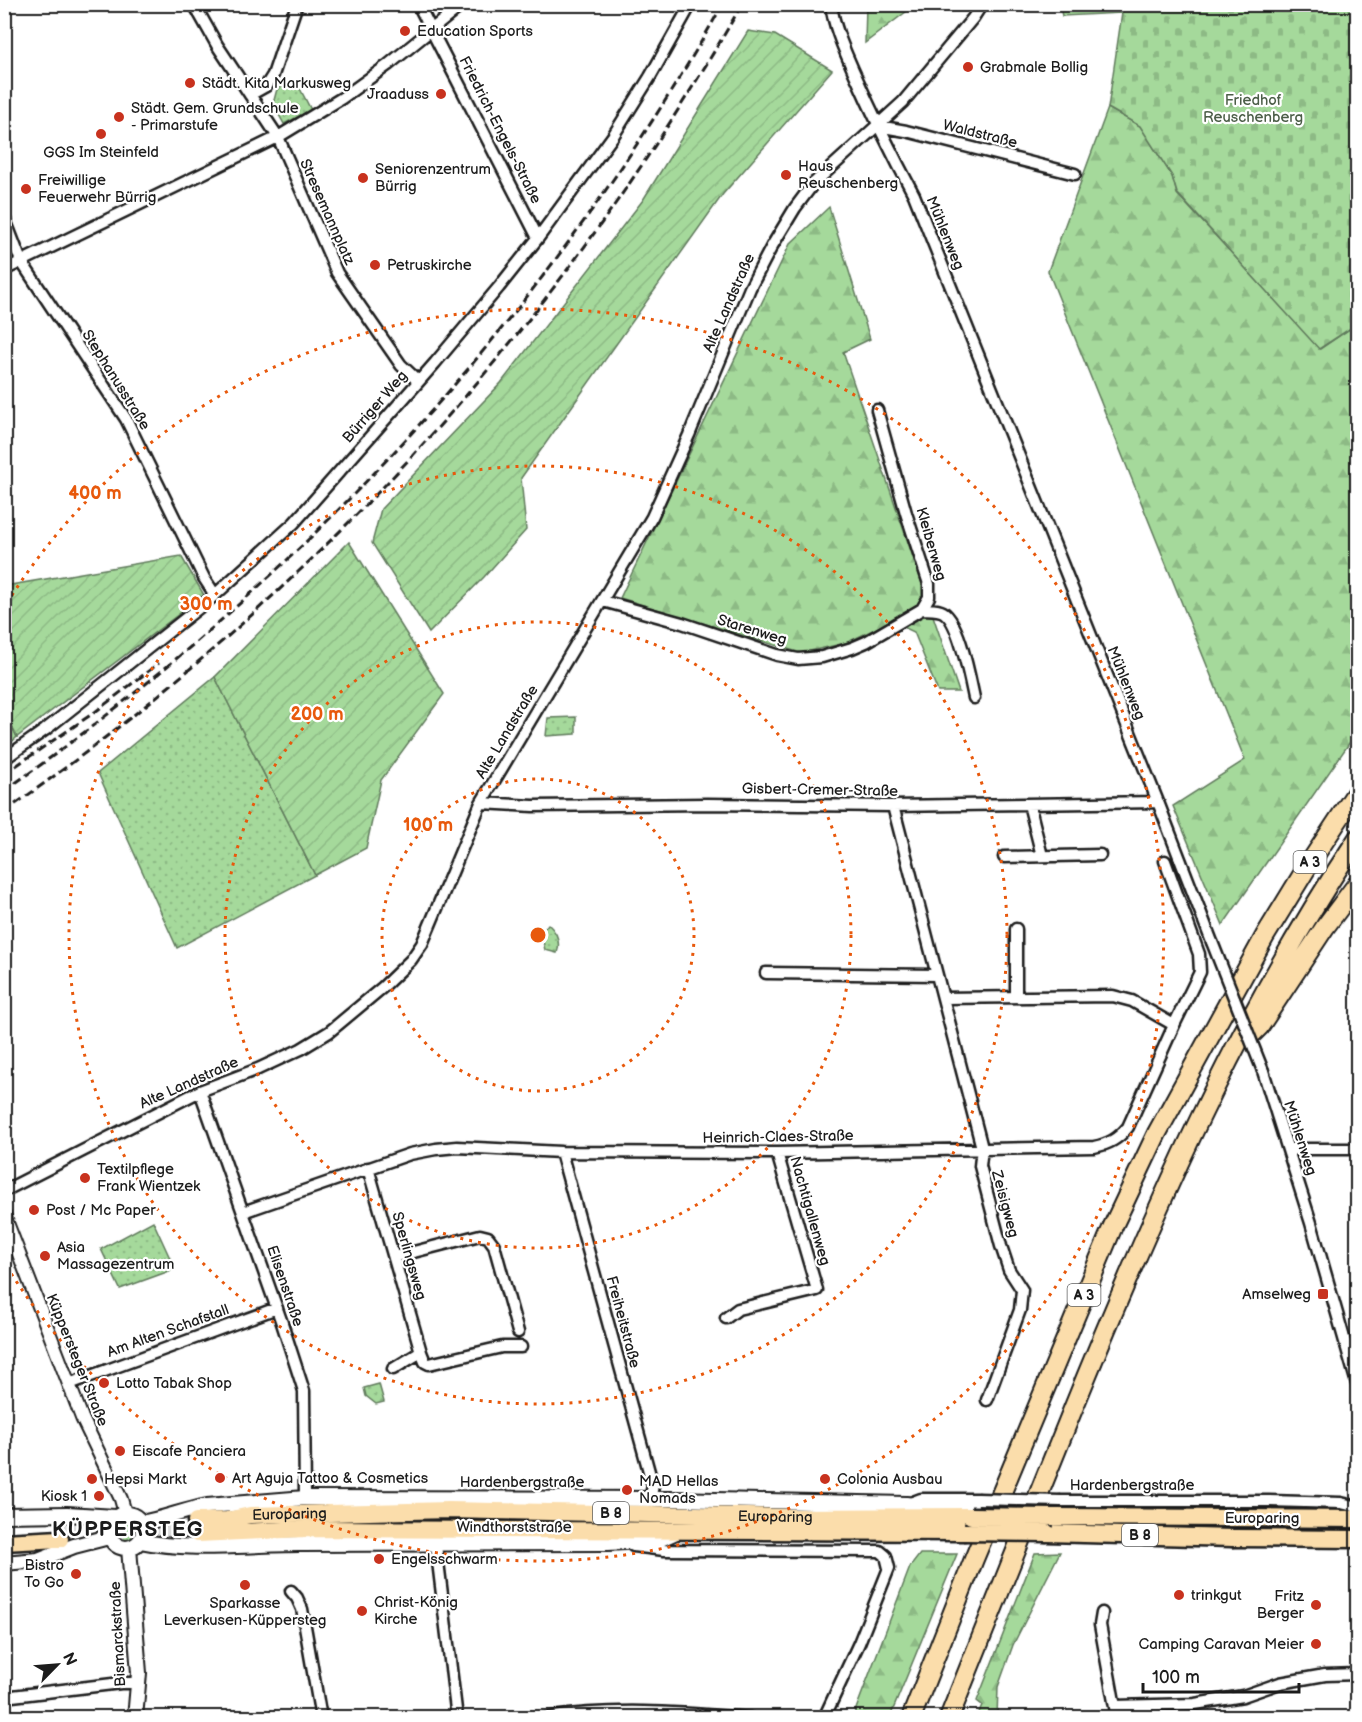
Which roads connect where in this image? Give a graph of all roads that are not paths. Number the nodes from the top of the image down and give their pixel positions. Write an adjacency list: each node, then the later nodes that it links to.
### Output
1 (194, 4): 9 (street, Stresemannplatz)
2 (297, 4): 9 (street)
3 (418, 4): 8 (street, Friedrich-Engels-Straße)
4 (463, 4): 8 (street)
5 (691, 4): 14 (street, Bürriger Weg)
6 (831, 4): 10 (street, Mühlenweg)
7 (982, 4): 10 (street, Alte Landstraße)
8 (431, 30): 11 (street); 14 (street, Friedrich-Engels-Straße)
9 (250, 95): 11 (street, Stresemannplatz)
10 (878, 126): 12 (street, Waldstraße); 20 (street, Alte Landstraße); 25 (street, Mühlenweg)
11 (278, 137): 15 (street); 17 (street, Stresemannplatz)
12 (1075, 174)
13 (4, 217): 15 (street, Stephanusstraße)
14 (538, 238): 17 (street, Bürriger Weg)
15 (21, 261): 16 (street); 19 (street, Stephanusstraße)
16 (4, 270)
17 (418, 381): 19 (street, Bürriger Weg)
18 (878, 410): 21 (street, Kleiberweg)
19 (215, 595): 23 (street, Bürriger Weg)
20 (603, 601): 21 (street, Starenweg); 26 (street, Alte Landstraße)
21 (922, 609): 22 (street)
22 (974, 698)
23 (4, 759)
24 (1358, 790): 92 (highway, A 3)
25 (1158, 802): 27 (street, Gisbert-Cremer-Straße); 44 (street, Mühlenweg, bridge)
26 (481, 804): 28 (street, Gisbert-Cremer-Straße); 42 (street, Alte Landstraße)
27 (1029, 804): 28 (street, Gisbert-Cremer-Straße); 31 (street)
28 (893, 806): 37 (street, Zeisigweg)
29 (1358, 838): 41 (highway, A 3)
30 (1100, 855): 31 (street)
31 (1042, 856): 32 (street)
32 (1004, 857)
33 (1165, 861): 40 (street, Heinrich-Claes-Straße)
34 (1358, 883): 41 (highway)
35 (1016, 929): 38 (street)
36 (766, 973): 37 (street)
37 (938, 975): 39 (street, Zeisigweg)
38 (1016, 997): 39 (street); 40 (street)
39 (944, 998): 43 (street, Zeisigweg)
40 (1174, 1025): 43 (street, Heinrich-Claes-Straße)
41 (1228, 1059): 93 (highway, A 3)
42 (200, 1091): 49 (street, Alte Landstraße); 50 (street, Elisenstraße)
43 (982, 1148): 47 (street, Heinrich-Claes-Straße); 61 (street, Zeisigweg)
44 (1289, 1149): 45 (street); 60 (street, Mühlenweg)
45 (1358, 1149)
46 (561, 1152): 47 (street, Heinrich-Claes-Straße); 48 (street, Heinrich-Claes-Straße); 63 (street, Freiheitstraße)
47 (777, 1153): 54 (street, Nachtigallenweg)
48 (368, 1168): 50 (street, Heinrich-Claes-Straße); 52 (street, Sperlingsweg)
49 (4, 1191)
50 (243, 1212): 53 (street, Elisenstraße)
51 (4, 1215): 59 (street, Küppersteger Straße)
52 (394, 1257): 55 (street); 57 (street, Sperlingsweg)
53 (277, 1308): 59 (street, Am Alten Schafstall); 62 (street, Elisenstraße)
54 (726, 1318)
55 (518, 1332)
56 (521, 1347): 57 (street)
57 (423, 1357): 58 (street)
58 (393, 1369)
59 (69, 1384): 67 (street, Küppersteger Straße)
60 (1358, 1387)
61 (987, 1400)
62 (305, 1498): 63 (main road, Hardenbergstraße); 69 (main road, Hardenbergstraße)
63 (650, 1499): 65 (main road, Hardenbergstraße)
64 (1358, 1508): 65 (street, Hardenbergstraße, bridge); 68 (main road)
65 (978, 1510): 70 (main road, Europaring / B 8, bridge); 71 (main road, Europaring / B 8)
66 (4, 1515): 67 (main road)
67 (120, 1515): 69 (main road); 73 (main road)
68 (1350, 1519): 70 (main road, Europaring / B 8)
69 (141, 1523): 77 (main road)
70 (1051, 1525): 71 (main road, Europaring / B 8, bridge); 74 (main road, Europaring / B 8)
71 (679, 1530): 76 (main road)
72 (4, 1533): 75 (main road)
73 (109, 1537): 77 (main road); 79 (main road)
74 (1354, 1540)
75 (4, 1542)
76 (608, 1543): 78 (main road, Windthorststraße); 91 (street, Windthorststraße)
77 (135, 1544): 78 (main road, Windthorststraße); 83 (main road, Bismarckstraße)
78 (436, 1545): 88 (street)
79 (4, 1563)
80 (291, 1591): 87 (street)
81 (1102, 1613): 85 (street)
82 (1358, 1674): 85 (street)
83 (138, 1683): 84 (street); 86 (main road, Bismarckstraße)
84 (4, 1697)
85 (1114, 1706): 94 (street)
86 (135, 1718)
87 (321, 1718)
88 (457, 1718)
89 (547, 1718): 90 (street)
90 (750, 1718)
91 (825, 1718)
92 (911, 1718)
93 (949, 1718)
94 (1117, 1718)

